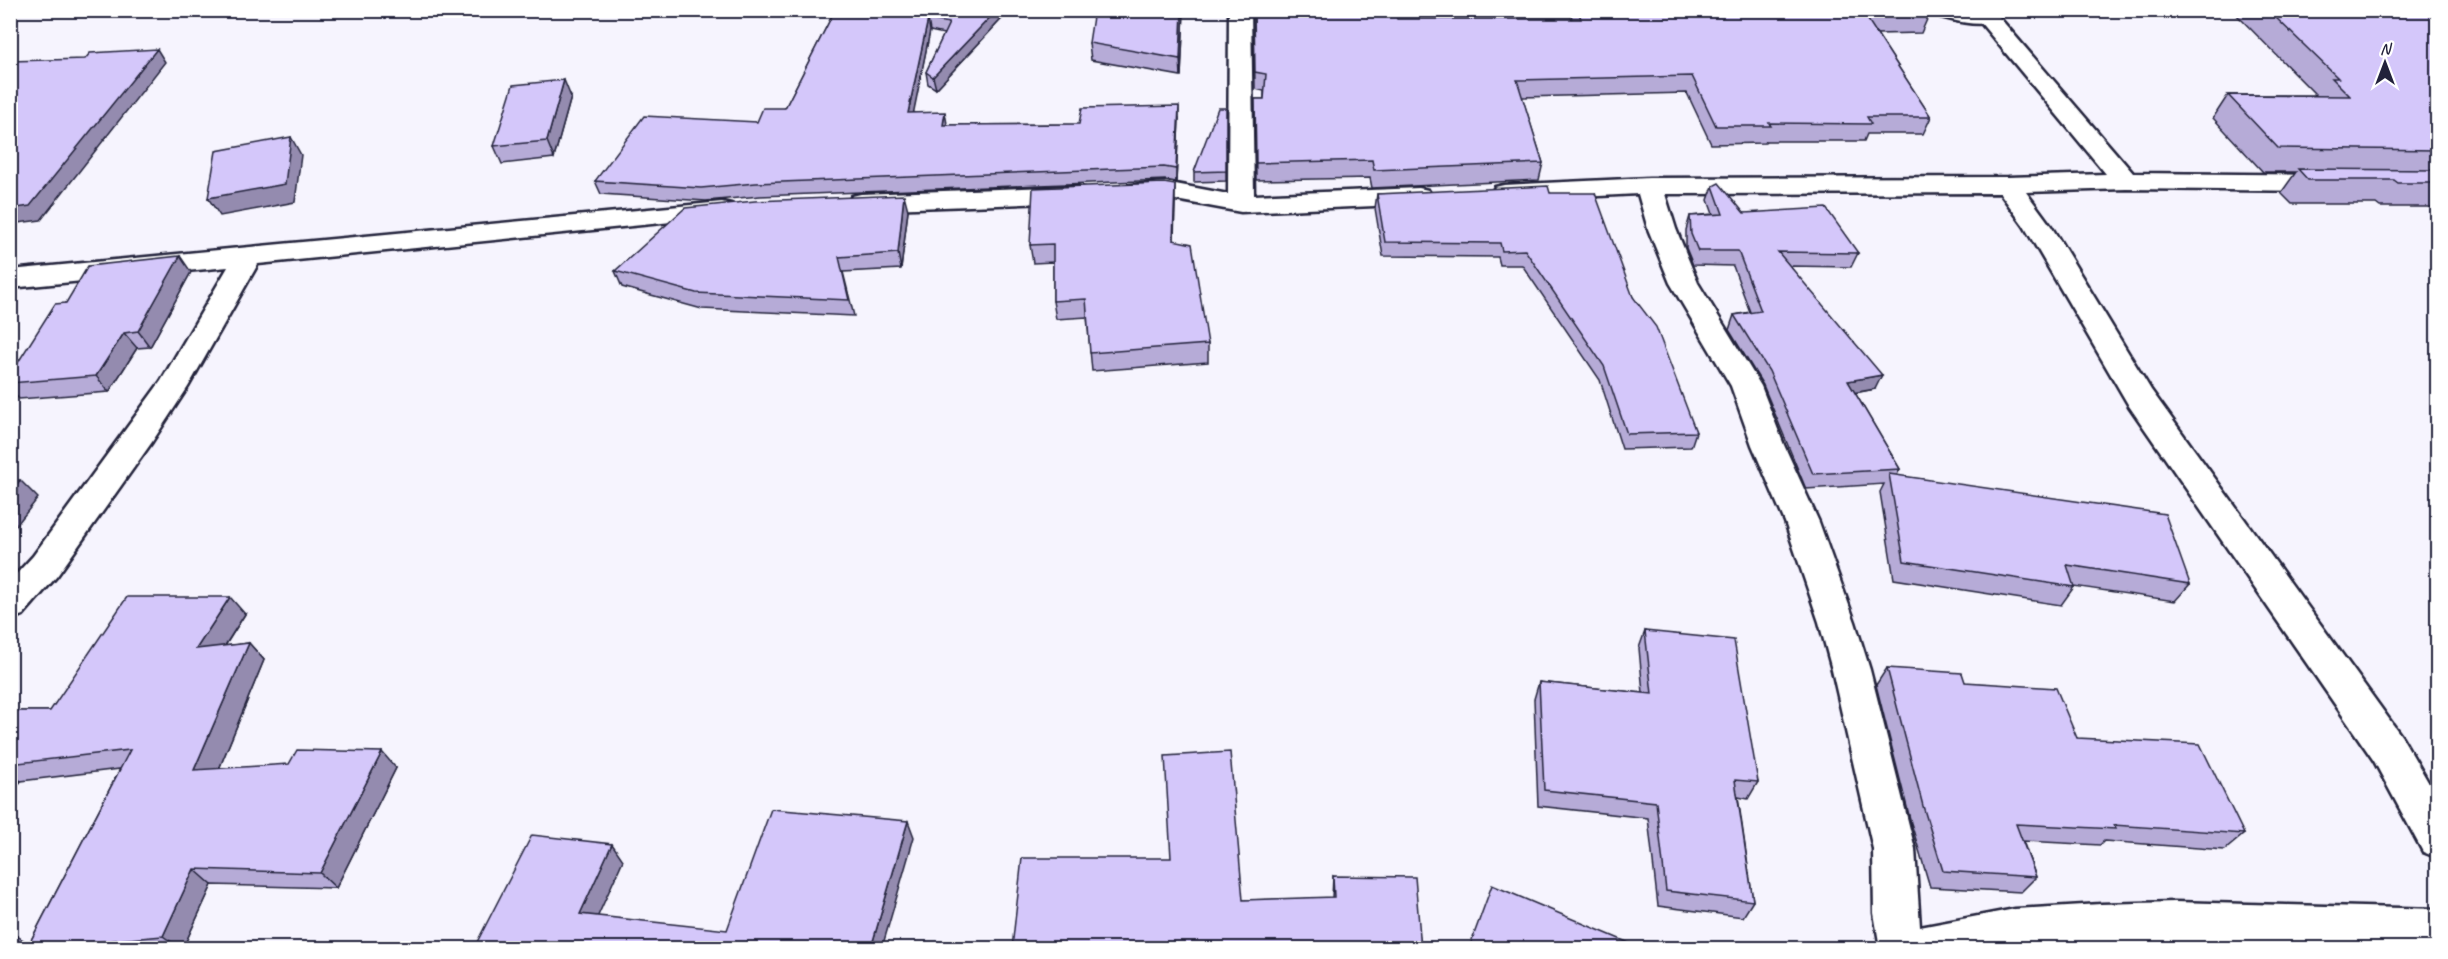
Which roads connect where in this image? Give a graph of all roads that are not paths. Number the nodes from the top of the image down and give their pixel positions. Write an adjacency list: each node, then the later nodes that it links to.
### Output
1 (1240, 10): 11 (street)
2 (1937, 10): 3 (lane)
3 (1984, 14): 4 (street)
4 (2126, 181): 5 (street); 6 (street)
5 (2358, 183)
6 (2008, 185): 7 (street); 16 (street)
7 (1649, 186): 8 (street); 18 (street)
8 (1474, 194)
9 (1439, 196): 11 (street)
10 (831, 203): 11 (street)
11 (1241, 204)
12 (748, 207): 13 (street)
13 (249, 254): 14 (street); 15 (street)
14 (10, 279)
15 (10, 605)
16 (2438, 839)
17 (2438, 930): 19 (street)
18 (1902, 948)
19 (1920, 948)

